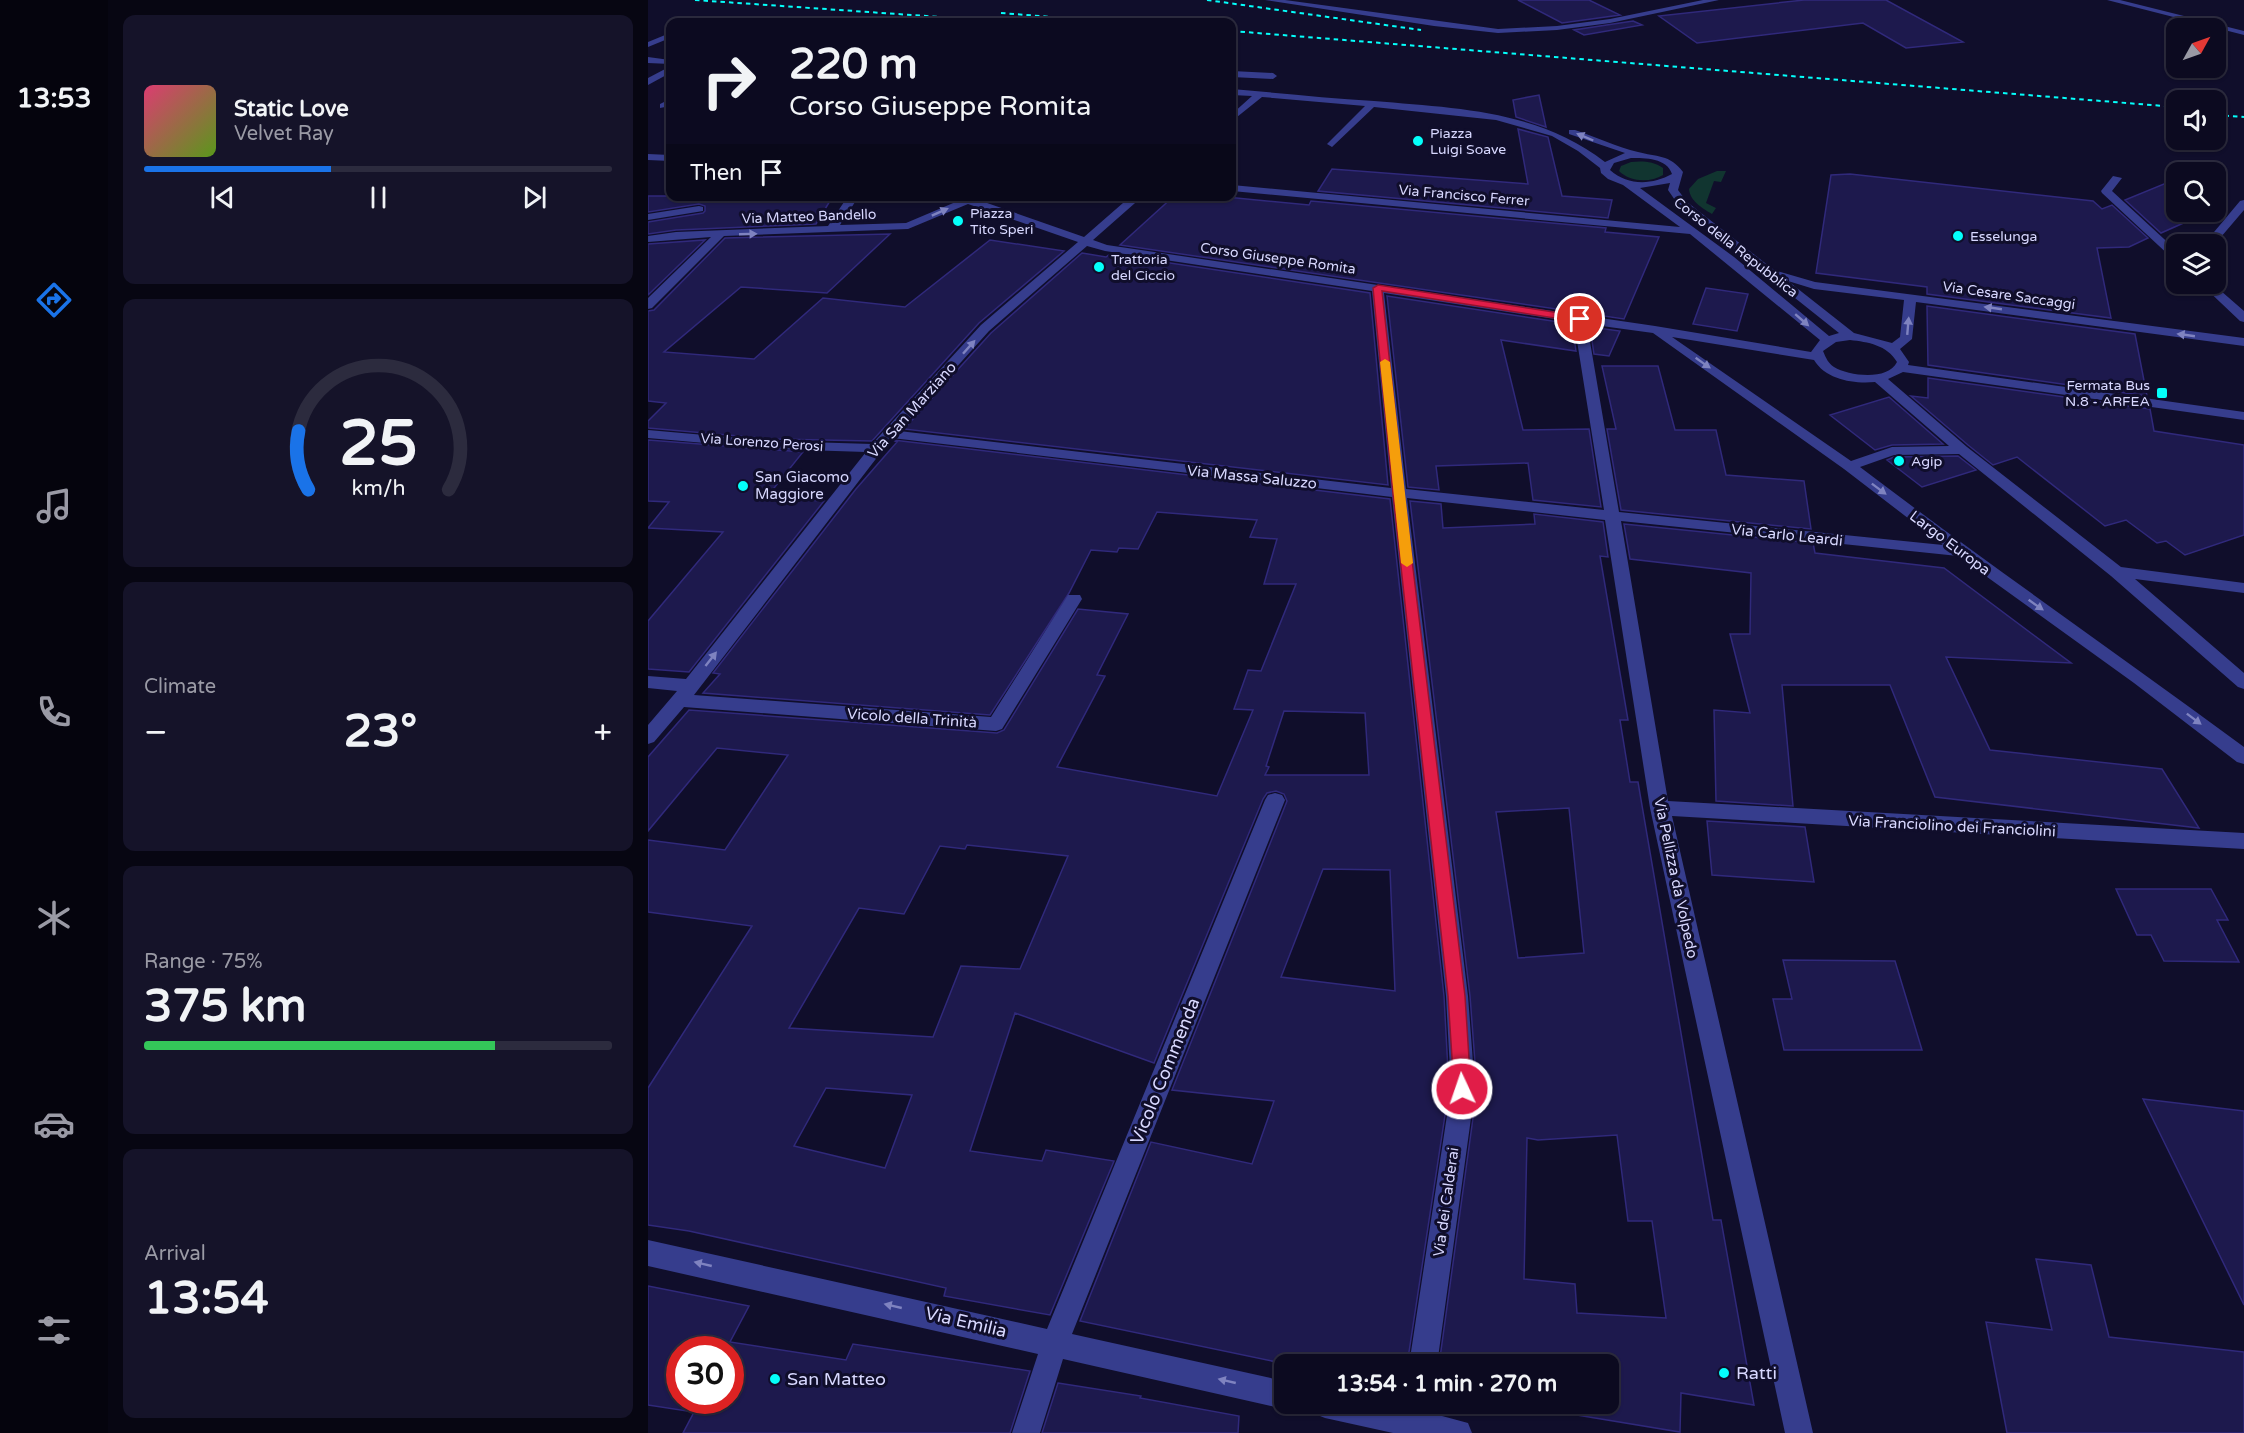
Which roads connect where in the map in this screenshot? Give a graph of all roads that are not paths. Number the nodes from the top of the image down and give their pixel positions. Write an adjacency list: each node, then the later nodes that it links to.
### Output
1 (1269, 0): 2 (street)
2 (1715, 0)
3 (2111, 0): 4 (street)
4 (2244, 33)
5 (666, 37): 6 (street)
6 (648, 46): 7 (street)
7 (666, 48)
8 (658, 53): 9 (street)
9 (648, 59): 10 (street)
10 (666, 61)
11 (666, 72): 14 (street)
12 (1236, 74): 13 (street)
13 (1273, 76)
14 (648, 83): 15 (street)
15 (659, 86)
16 (1236, 92): 17 (street)
17 (1260, 94): 18 (street); 20 (street)
18 (1372, 104): 19 (street); 21 (street)
19 (1450, 110): 22 (street, one-way to 19); 25 (street)
20 (1236, 115)
21 (1332, 144)
22 (1641, 155): 25 (street); 26 (street)
23 (648, 157): 24 (street)
24 (666, 158)
25 (1605, 167): 28 (street, Corso della Repubblica)
26 (1676, 177): 28 (street); 46 (street, Corso della Repubblica)
27 (2117, 178): 45 (street)
28 (1623, 182): 39 (street, Corso della Repubblica)
29 (1236, 188): 39 (street, Via Francisco Ferrer)
30 (705, 201): 36 (street)
31 (851, 201): 38 (street)
32 (956, 201): 38 (street, Via Matteo Bandello, one-way to 32)
33 (966, 201): 44 (street, Corso Giuseppe Romita)
34 (1132, 201): 44 (street, Via San Marziano)
35 (2244, 203): 40 (street)
36 (699, 209): 37 (street); 41 (street)
37 (648, 217)
38 (831, 230): 42 (street, Via Matteo Bandello, one-way to 38)
39 (1693, 231): 57 (street, Corso della Repubblica, one-way to 57)
40 (2218, 234)
41 (676, 235): 42 (street, Via Matteo Bandello); 43 (street, Via Matteo Bandello)
42 (719, 235): 52 (street)
43 (648, 239)
44 (1085, 243): 47 (street, Corso Giuseppe Romita); 65 (street, Via San Marziano, one-way to 44)
45 (2166, 246)
46 (1771, 273): 49 (street, Via Cesare Saccaggi); 56 (street, Corso della Repubblica)
47 (1378, 288): 54 (street, Corso Giuseppe Romita); 69 (street, Via dei Calderai)
48 (2218, 294): 51 (street)
49 (1910, 297): 58 (street, Via Cesare Saccaggi, one-way to 49); 59 (street, one-way to 49)
50 (2244, 299): 51 (street)
51 (2226, 301): 53 (street)
52 (648, 305)
53 (2244, 318)
54 (1580, 319): 55 (street, Corso Giuseppe Romita); 70 (street, Via Pellizza da Volpedo)
55 (1655, 330): 60 (street, Corso Giuseppe Romita); 68 (street, Largo Europa, one-way to 68)
56 (1850, 336): 57 (street); 59 (street)
57 (1827, 340): 60 (street)
58 (2244, 342)
59 (1892, 348): 61 (street)
60 (1818, 357): 62 (street)
61 (1901, 368): 62 (street); 63 (street)
62 (1879, 378): 67 (street)
63 (2244, 416)
64 (648, 434): 66 (street, Via Lorenzo Perosi)
65 (891, 434): 66 (street, Via San Marziano); 69 (street, Via Massa Saluzzo)
66 (876, 448): 77 (street, Via San Marziano, one-way to 66)
67 (1962, 450): 68 (street); 72 (street)
68 (1849, 466): 71 (street, Largo Europa, one-way to 71)
69 (1398, 494): 70 (street, Via Massa Saluzzo); 85 (street, Via dei Calderai)
70 (1612, 517): 71 (street, Via Carlo Leardi); 81 (street, Via Pellizza da Volpedo)
71 (1962, 552): 79 (street, Largo Europa, one-way to 79)
72 (2117, 572): 73 (street); 76 (street)
73 (2244, 588)
74 (1074, 599): 77 (street, Vicolo della Trinità)
75 (648, 682): 77 (street)
76 (2244, 683)
77 (685, 693): 78 (street, Via San Marziano)
78 (648, 737)
79 (2244, 757)
80 (1275, 800): 84 (street, Vicolo Commenda)
81 (1660, 808): 82 (street, Via Franciolino dei Franciolini); 90 (street, Via Pellizza da Volpedo)
82 (2244, 841)
83 (648, 1253): 84 (street, Via Emilia, one-way to 83)
84 (1055, 1342): 86 (street, Via Emilia, one-way to 84); 88 (street, Vicolo Commenda)
85 (1426, 1354)
86 (1274, 1393)
87 (1416, 1414): 89 (street)
88 (1026, 1433)
89 (1458, 1433)
90 (1799, 1433)

